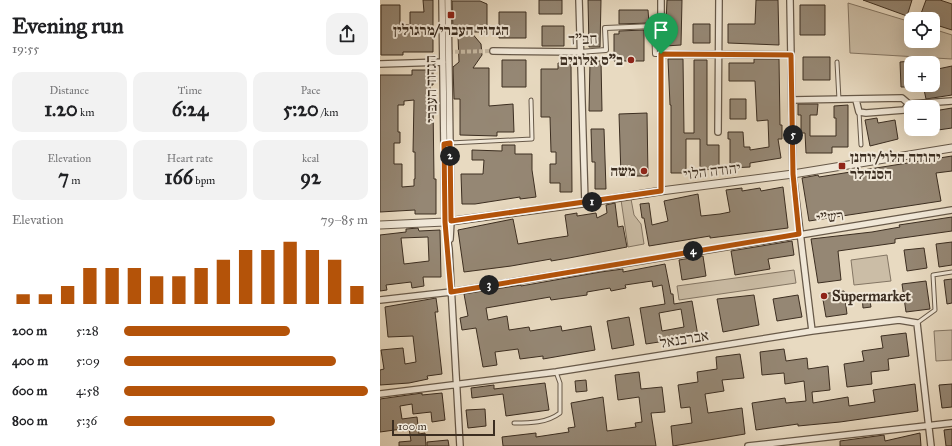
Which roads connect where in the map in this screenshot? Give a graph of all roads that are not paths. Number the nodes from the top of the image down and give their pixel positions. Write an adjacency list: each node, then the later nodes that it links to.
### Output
1 (442, 0): 12 (street, הגדוד העברי)
2 (448, 0): 25 (street, הגדוד העברי)
3 (579, 0): 8 (street)
4 (660, 0): 9 (street)
5 (719, 0): 10 (street)
6 (790, 0): 11 (street)
7 (493, 51): 8 (street, חב"ד)
8 (579, 52): 9 (street, חב"ד); 30 (street)
9 (661, 54): 10 (street); 29 (street)
10 (718, 54): 11 (street); 24 (street)
11 (791, 55): 16 (street)
12 (443, 62): 14 (street); 25 (street, הגדוד העברי)
13 (837, 62): 17 (lane)
14 (380, 64)
15 (531, 100): 25 (lane)
16 (792, 100): 17 (street); 28 (street)
17 (839, 100): 18 (street)
18 (856, 100): 19 (street); 23 (street)
19 (905, 100)
20 (952, 101): 21 (street)
21 (940, 102)
22 (904, 110): 23 (street)
23 (859, 112): 26 (lane)
24 (718, 132)
25 (447, 143): 32 (street, הגדוד העברי)
26 (861, 145)
27 (952, 148): 28 (street, יהודה הלוי)
28 (793, 174): 29 (street, יהודה הלוי); 34 (street)
29 (661, 191): 30 (street, יהודה הלוי)
30 (585, 203): 32 (street, יהודה הלוי)
31 (952, 210): 34 (street, רש"י)
32 (448, 221): 33 (street, יהודה הלוי); 36 (street, הגדוד העברי)
33 (380, 225)
34 (799, 234): 36 (street, רש"י); 39 (street)
35 (952, 272): 38 (lane)
36 (451, 292): 37 (street, רש"י); 41 (street, הגדוד העברי)
37 (380, 300)
38 (917, 324): 39 (street, אברבנאל); 45 (street)
39 (812, 331): 40 (street, אברבנאל)
40 (556, 372): 41 (street, אברבנאל); 43 (lane)
41 (456, 385): 42 (street, אברבנאל); 47 (street, הגדוד העברי)
42 (380, 394)
43 (514, 423)
44 (952, 423): 45 (street)
45 (929, 426): 46 (street); 49 (street)
46 (798, 443): 48 (street)
47 (460, 446)
48 (748, 446)
49 (931, 446)

